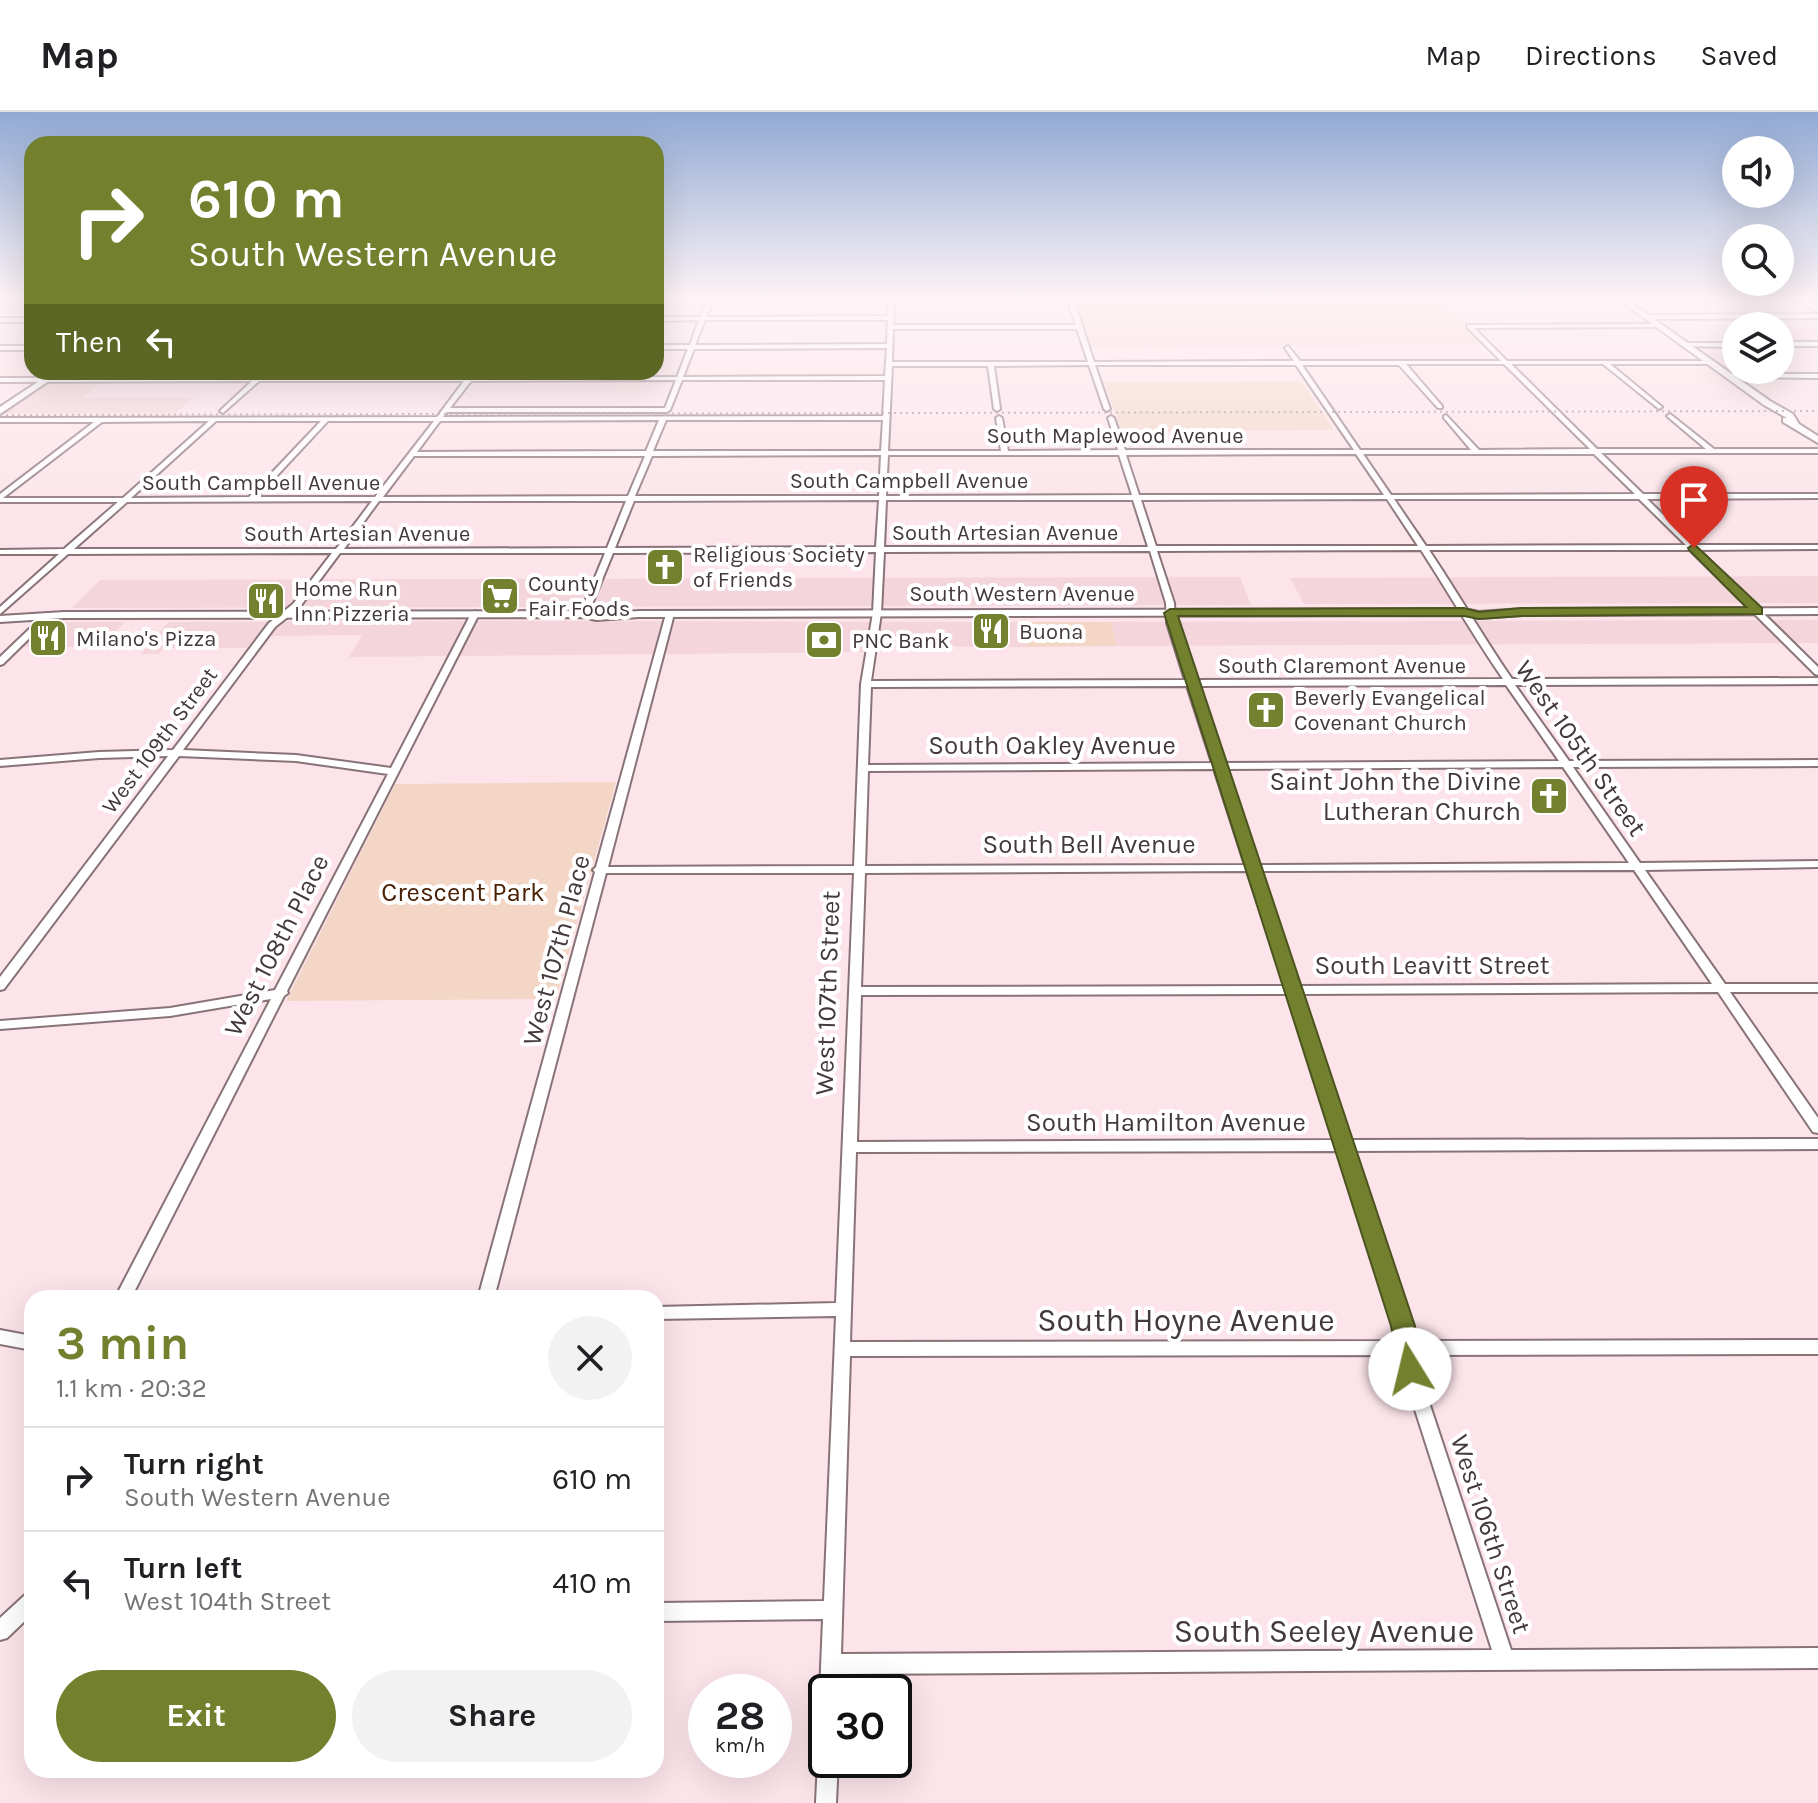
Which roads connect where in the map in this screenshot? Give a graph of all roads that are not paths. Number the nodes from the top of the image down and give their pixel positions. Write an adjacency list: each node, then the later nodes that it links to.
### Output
1 (993, 377): 38 (street)
2 (1096, 377): 17 (street)
3 (1307, 377): 33 (street, West 105th Street)
4 (1413, 377): 15 (street)
5 (1516, 377): 35 (street)
6 (1622, 377): 16 (street)
7 (888, 378): 9 (street); 24 (street, West 107th Street)
8 (664, 379): 9 (street)
9 (679, 379): 21 (street)
10 (0, 380): 11 (street)
11 (46, 380): 12 (street); 19 (main road)
12 (258, 380): 20 (street)
13 (468, 380): 18 (street, West 109th Street)
14 (1740, 384): 31 (main road)
15 (1440, 407)
16 (1659, 407)
17 (1107, 409)
18 (445, 410): 21 (street); 26 (street, West 109th Street)
19 (0, 411)
20 (223, 411)
21 (665, 414): 24 (street); 26 (street); 41 (street)
22 (1670, 416): 36 (street)
23 (1446, 417): 34 (street)
24 (887, 418): 37 (street, West 107th Street)
25 (1111, 418): 39 (street, West 106th Street)
26 (438, 419): 30 (street); 40 (street, West 109th Street)
27 (0, 420): 28 (street)
28 (100, 420): 29 (street); 46 (street)
29 (214, 420): 30 (street); 50 (street)
30 (326, 420): 51 (street)
31 (1818, 440)
32 (1818, 451): 36 (street, South Maplewood Avenue)
33 (1358, 452): 34 (street, South Maplewood Avenue); 39 (street, South Maplewood Avenue); 45 (street, West 105th Street)
34 (1477, 452): 35 (street, South Maplewood Avenue)
35 (1594, 452): 36 (street, South Maplewood Avenue); 42 (street)
36 (1713, 452)
37 (885, 453): 38 (street, South Maplewood Avenue); 41 (street, South Maplewood Avenue); 47 (street, West 107th Street)
38 (1005, 453): 39 (street, South Maplewood Avenue)
39 (1123, 453): 44 (street, West 106th Street)
40 (411, 454): 41 (street, South Maplewood Avenue); 48 (street, West 109th Street)
41 (649, 454): 49 (street)
42 (1640, 496): 43 (street, South Campbell Avenue); 45 (street, South Campbell Avenue); 54 (street)
43 (1818, 496)
44 (1137, 497): 45 (street, South Campbell Avenue); 47 (street, South Campbell Avenue); 55 (street, West 106th Street)
45 (1388, 497): 53 (street, West 105th Street)
46 (0, 498): 50 (street, South Campbell Avenue)
47 (883, 498): 49 (street, South Campbell Avenue); 56 (street, West 107th Street)
48 (377, 499): 49 (street, South Campbell Avenue); 51 (street, South Campbell Avenue); 57 (street, West 109th Street)
49 (631, 499): 58 (street)
50 (124, 500): 51 (street, South Campbell Avenue); 60 (street)
51 (250, 500)
52 (1818, 547): 54 (street, South Artesian Avenue)
53 (1424, 548): 54 (street, South Artesian Avenue); 55 (street, South Artesian Avenue); 63 (street, West 105th Street)
54 (1694, 548): 61 (street)
55 (1153, 549): 56 (street, South Artesian Avenue); 65 (street, West 106th Street)
56 (880, 550): 58 (street, South Artesian Avenue); 64 (street, West 107th Street)
57 (337, 551): 58 (street, South Artesian Avenue); 60 (street, South Artesian Avenue); 70 (street, West 109th Street)
58 (610, 551): 67 (street)
59 (0, 552): 60 (street, South Artesian Avenue)
60 (66, 552): 69 (street)
61 (1757, 611): 62 (main road, South Western Avenue); 63 (main road, South Western Avenue); 73 (street)
62 (1818, 611)
63 (1464, 612): 65 (main road, South Western Avenue); 75 (street, West 105th Street)
64 (877, 613): 65 (main road, South Western Avenue); 68 (main road, South Western Avenue); 77 (street, West 107th Street)
65 (1170, 613): 76 (street, West 106th Street)
66 (475, 614): 67 (main road, South Western Avenue); 70 (main road, South Western Avenue); 84 (street, West 108th Place)
67 (584, 614): 68 (main road, South Western Avenue)
68 (670, 614): 89 (street, West 107th Place)
69 (0, 615): 71 (main road, South Western Avenue)
70 (284, 615): 71 (main road, South Western Avenue); 78 (street, West 109th Street)
71 (48, 616): 72 (street)
72 (0, 662)
73 (1818, 672)
74 (1818, 681): 75 (street, South Claremont Avenue)
75 (1509, 682): 76 (street, South Claremont Avenue); 81 (street, West 105th Street)
76 (1191, 683): 77 (street, South Claremont Avenue); 82 (street, West 106th Street)
77 (866, 684): 83 (street, West 107th Street)
78 (175, 752): 79 (street); 84 (street); 90 (street, West 109th Street)
79 (0, 763)
80 (1818, 763): 81 (street, South Oakley Avenue)
81 (1567, 766): 82 (street, South Oakley Avenue); 86 (street, West 105th Street)
82 (1218, 767): 83 (street, South Oakley Avenue); 87 (street, West 106th Street)
83 (863, 768): 88 (street, West 107th Street)
84 (394, 772): 95 (street, West 108th Place)
85 (1818, 864): 86 (street, South Bell Avenue)
86 (1636, 866): 87 (street, South Bell Avenue); 91 (street, West 105th Street)
87 (1252, 867): 88 (street, South Bell Avenue); 93 (street, West 106th Street)
88 (859, 868): 89 (street, South Bell Avenue); 94 (street, West 107th Street)
89 (599, 870): 102 (street, West 107th Place)
90 (0, 986)
91 (1721, 988): 92 (street, South Leavitt Street); 93 (street, South Leavitt Street); 97 (street, West 105th Street)
92 (1818, 988)
93 (1292, 990): 94 (street, South Leavitt Street); 99 (street, West 106th Street)
94 (855, 991): 100 (street, West 107th Street)
95 (282, 993): 96 (street); 101 (street, West 108th Place)
96 (0, 1025)
97 (1818, 1128)
98 (1818, 1144): 99 (street, South Hamilton Avenue)
99 (1344, 1146): 100 (street, South Hamilton Avenue); 107 (street, West 106th Street)
100 (849, 1147): 103 (street, West 107th Street)
101 (127, 1290)
102 (488, 1290)
103 (844, 1309): 104 (street); 109 (street, West 107th Street)
104 (664, 1313)
105 (0, 1337): 106 (street)
106 (24, 1342)
107 (1406, 1347): 108 (street, South Hoyne Avenue); 109 (street, South Hoyne Avenue); 115 (street, West 106th Street)
108 (1818, 1347)
109 (842, 1349): 110 (street, West 107th Street)
110 (833, 1610): 111 (street); 116 (street, West 107th Street)
111 (664, 1612)
112 (24, 1616): 113 (street)
113 (0, 1631)
114 (1818, 1658): 115 (street, South Seeley Avenue)
115 (1505, 1660): 116 (street, South Seeley Avenue)
116 (831, 1664): 117 (street, West 107th Street)
117 (831, 1674)
118 (827, 1778): 119 (street)
119 (826, 1803)

